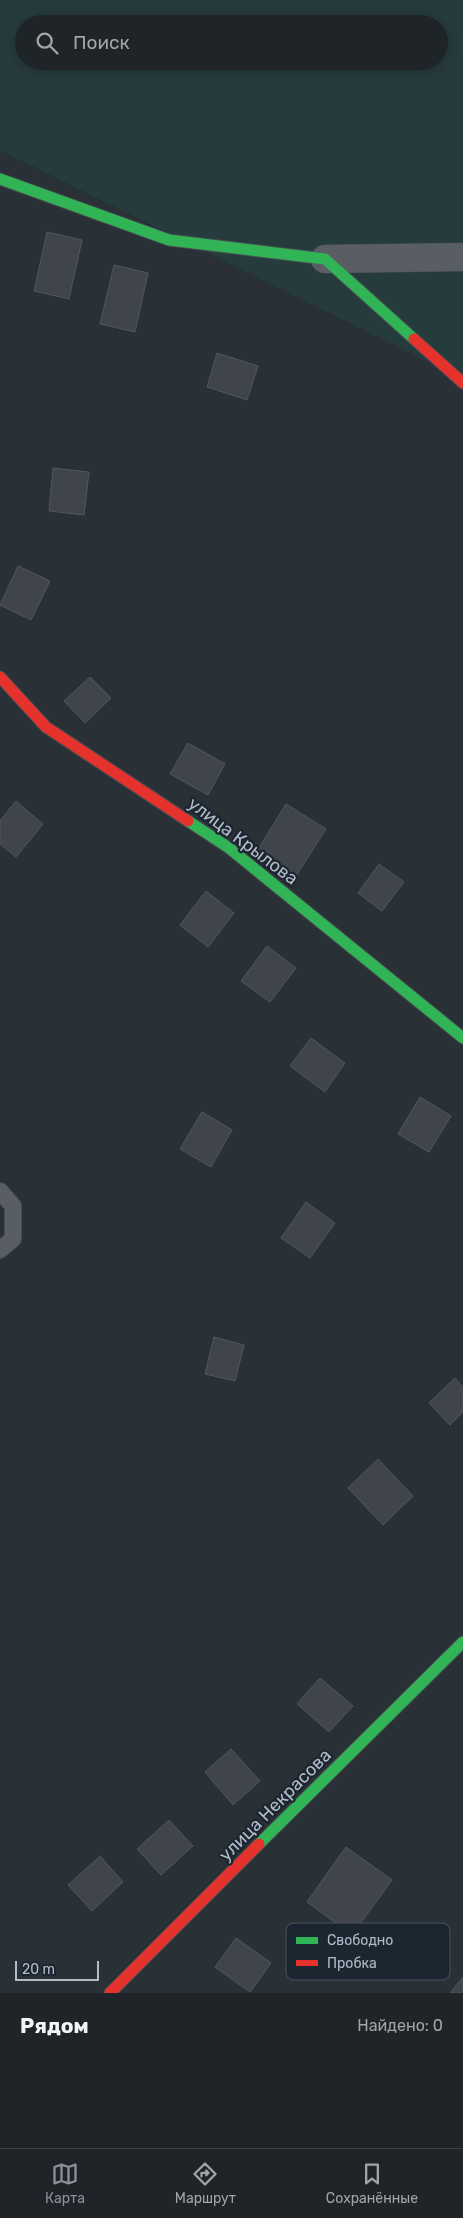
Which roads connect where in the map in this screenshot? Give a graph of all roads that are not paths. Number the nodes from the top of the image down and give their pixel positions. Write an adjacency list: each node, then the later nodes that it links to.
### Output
1 (0, 179): 3 (street)
2 (463, 257): 3 (street)
3 (325, 259): 4 (street)
4 (463, 383)
5 (0, 677): 6 (street, улица Крылова)
6 (463, 1038)
7 (0, 1191): 8 (lane)
8 (0, 1250)
9 (463, 1642): 10 (street, улица Некрасова)
10 (110, 1993)

